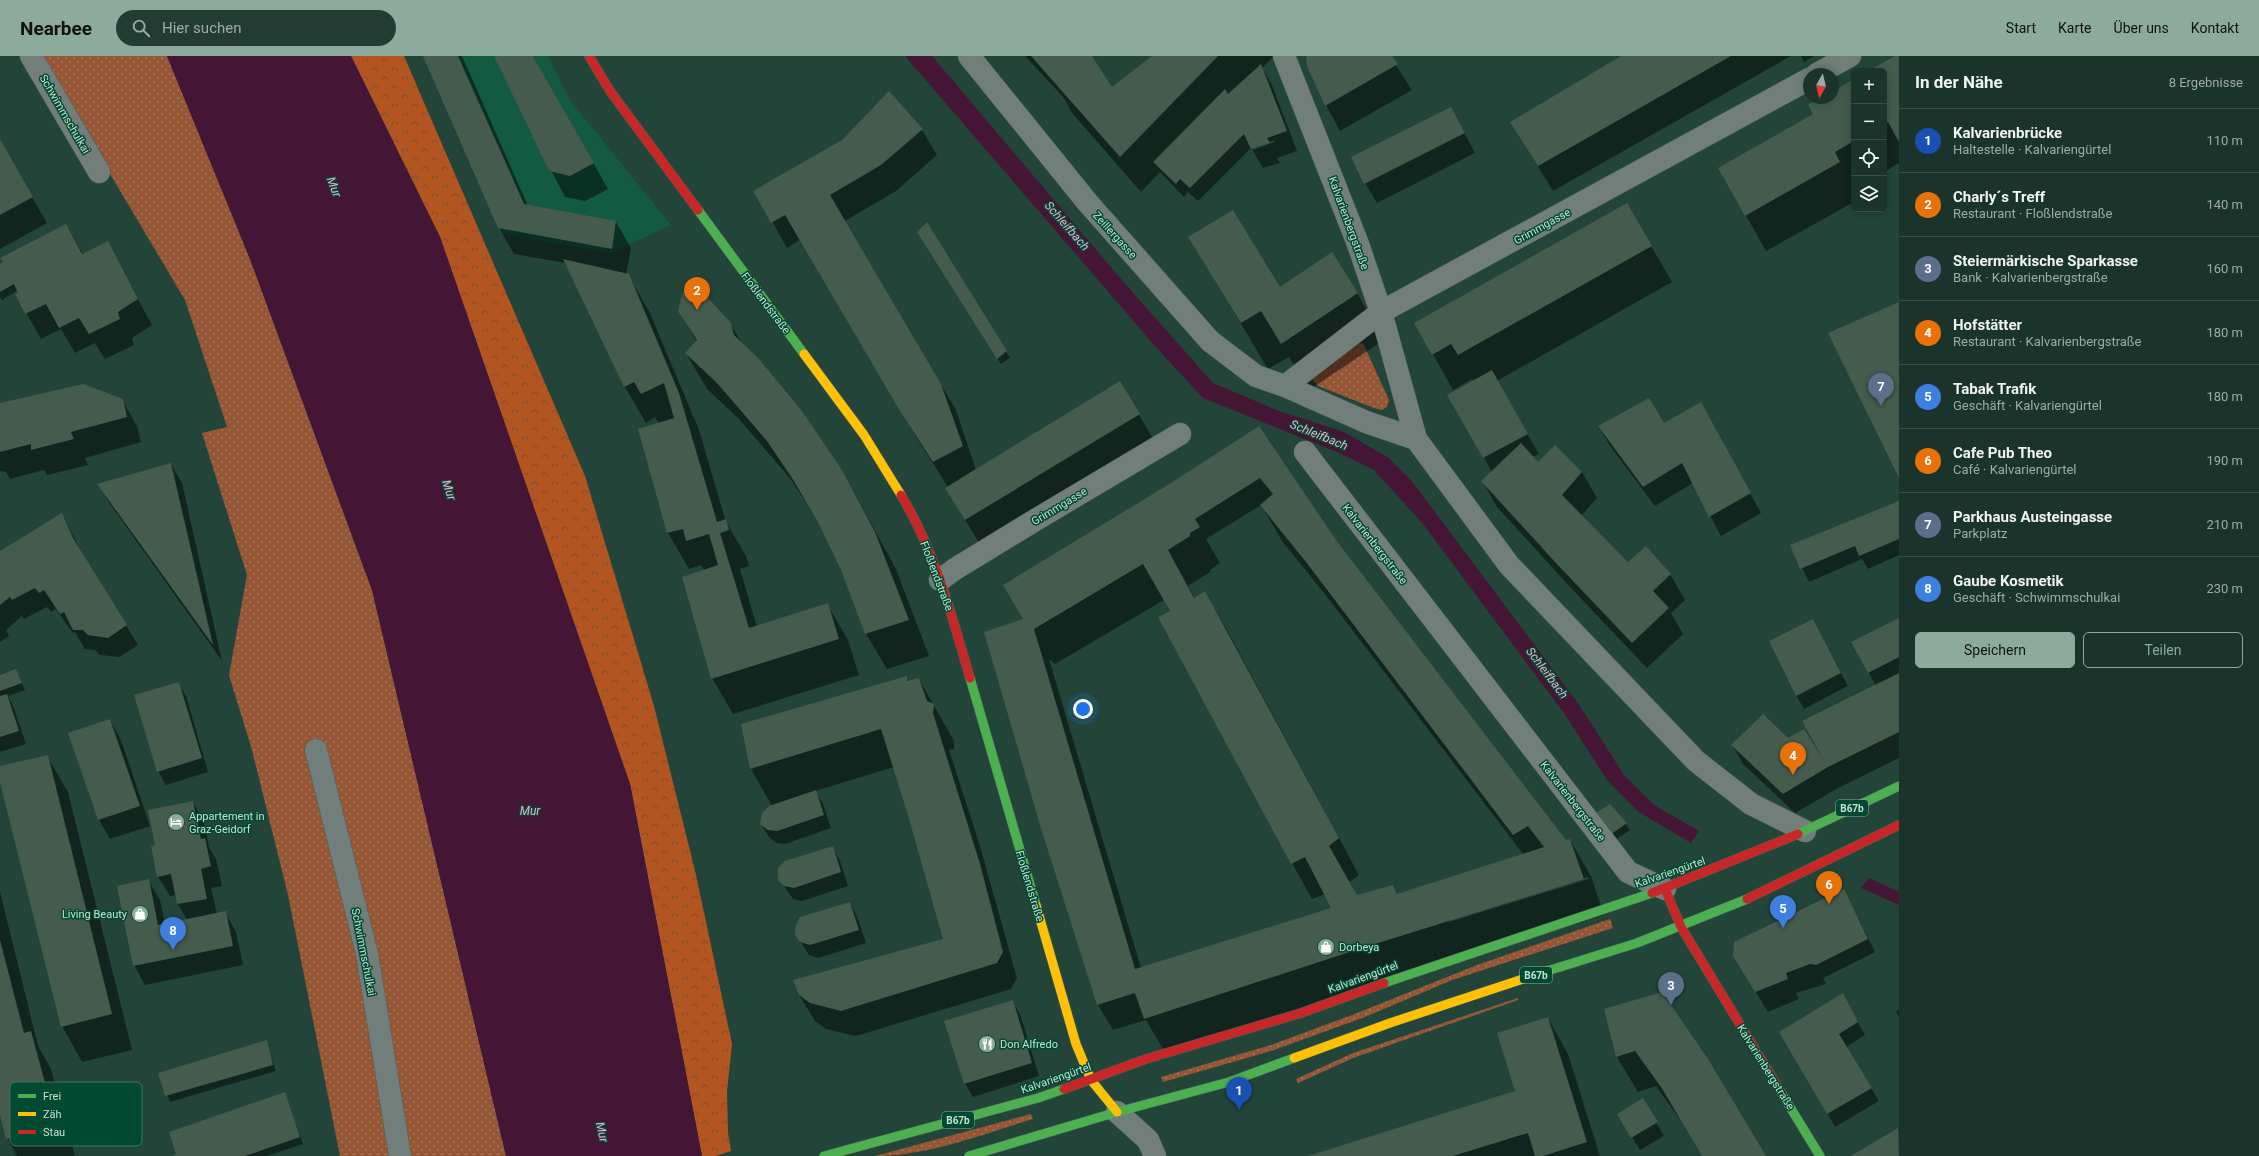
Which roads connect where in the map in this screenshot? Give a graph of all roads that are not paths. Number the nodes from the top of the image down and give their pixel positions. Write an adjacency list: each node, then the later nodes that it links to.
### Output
1 (31, 56): 8 (street, Schwimmschulkai)
2 (589, 56): 14 (main road, Floßlendstraße)
3 (969, 56): 10 (street, Zeillergasse)
4 (1284, 56): 9 (street, Kalvarienbergstraße)
5 (1850, 56): 6 (street)
6 (1829, 68)
7 (1803, 82): 9 (street, Grimmgasse)
8 (99, 172)
9 (1382, 312): 10 (street, Grimmgasse); 12 (street, Kalvarienbergstraße)
10 (1285, 386): 12 (street)
11 (1180, 434): 14 (street, Grimmgasse)
12 (1416, 439): 18 (street, Kalvarienbergstraße)
13 (1305, 452): 19 (street, Kalvarienbergstraße)
14 (940, 580): 21 (main road, Floßlendstraße)
15 (316, 750): 23 (street, Schwimmschulkai)
16 (1899, 786): 18 (main road, Kalvariengürtel / B67b)
17 (1899, 825): 20 (main road, B67b)
18 (1805, 831): 19 (main road, Kalvariengürtel / B67b)
19 (1665, 889): 20 (main road, Kalvarienbergstraße); 21 (main road, Kalvariengürtel / B67b)
20 (1681, 927): 22 (main road, B67b); 27 (main road, Kalvarienbergstraße)
21 (1091, 1080): 22 (main road, Floßlendstraße); 24 (main road, Kalvariengürtel / B67b)
22 (1117, 1112): 25 (main road, B67b); 26 (street, Floßlendstraße)
23 (400, 1156)
24 (824, 1156)
25 (968, 1156)
26 (1155, 1156)
27 (1820, 1156)

